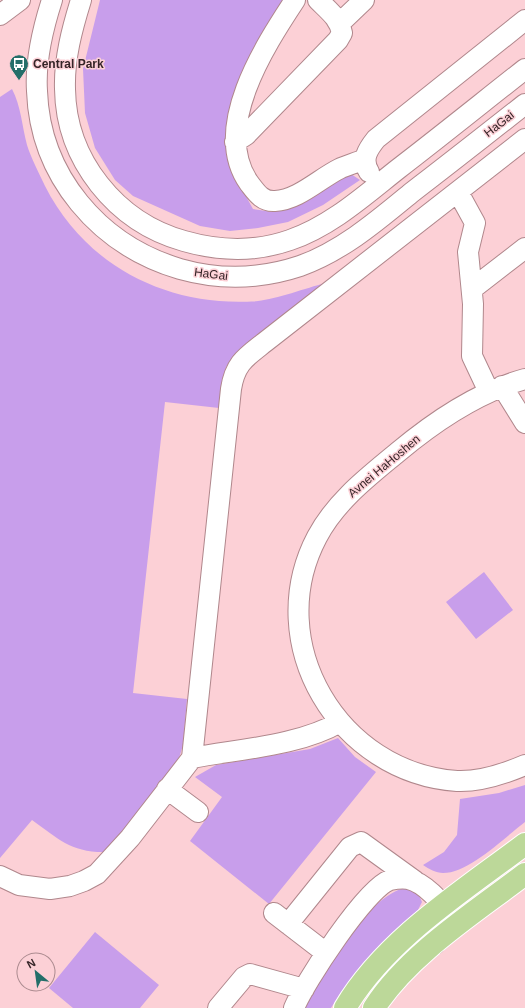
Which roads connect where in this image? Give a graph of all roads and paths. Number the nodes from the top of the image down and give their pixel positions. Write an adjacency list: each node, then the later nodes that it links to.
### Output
1 (20, 0): 7 (street)
2 (52, 0): 11 (street, HaGai)
3 (81, 0): 15 (street)
4 (295, 0): 13 (street)
5 (318, 0): 9 (street)
6 (364, 0): 9 (street)
7 (0, 15)
8 (525, 20): 14 (street)
9 (340, 23): 13 (street)
10 (525, 69): 15 (street)
11 (525, 104)
12 (525, 140): 16 (street)
13 (235, 142): 14 (street)
14 (365, 159): 15 (street)
15 (378, 185)
16 (458, 192): 18 (street); 23 (street)
17 (525, 248): 18 (street)
18 (472, 289): 20 (street)
19 (525, 379): 20 (street, Avnei HaHoshen)
20 (496, 389): 21 (street); 22 (street, Avnei HaHoshen)
21 (525, 423)
22 (340, 722): 23 (street); 24 (street, Avnei HaHoshen)
23 (192, 758): 25 (street)
24 (525, 765)
25 (167, 789): 26 (street); 29 (street)
26 (198, 812)
27 (525, 844): 31 (main road)
28 (525, 874): 32 (main road)
29 (1, 877)
30 (416, 883): 31 (street); 33 (street); 33 (street)
31 (443, 906): 32 (street); 37 (main road)
32 (435, 944): 38 (main road)
33 (326, 953): 34 (street)
34 (304, 989): 35 (street); 36 (street)
35 (218, 1008)
36 (294, 1008)
37 (346, 1008)
38 (374, 1008)

